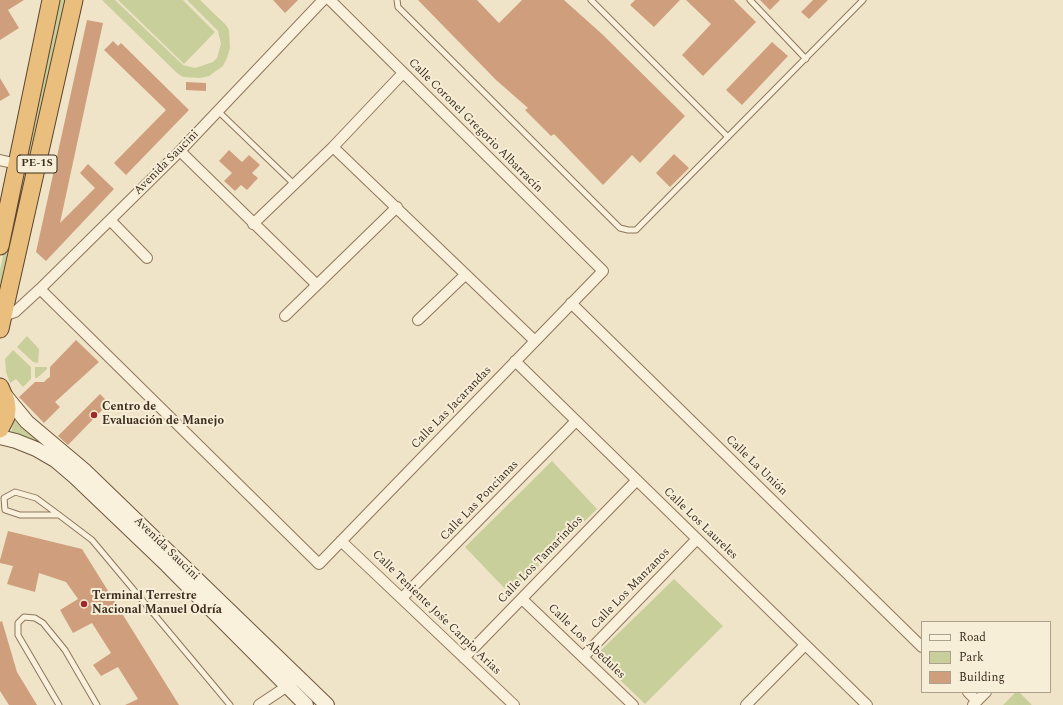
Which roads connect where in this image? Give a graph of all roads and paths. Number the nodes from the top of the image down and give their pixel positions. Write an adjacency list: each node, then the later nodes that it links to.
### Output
1 (51, 0): 16 (highway, PE-1S)
2 (74, 0): 30 (highway, PE-1S)
3 (323, 0): 11 (street, Avenida Saucini)
4 (330, 0): 10 (street, Calle Coronel Gregorio Albarracín)
5 (397, 0): 12 (lane)
6 (591, 0): 12 (lane)
7 (750, 0): 9 (lane)
8 (864, 0): 9 (lane)
9 (806, 58): 12 (lane)
10 (403, 73): 13 (street); 23 (street, Calle Coronel Gregorio Albarracín)
11 (218, 110): 14 (street, Avenida Saucini); 17 (lane)
12 (728, 137)
13 (333, 146): 17 (street); 18 (street)
14 (180, 151): 19 (street, Avenida Saucini); 20 (street)
15 (0, 160): 16 (street)
16 (17, 164): 21 (highway, PE-1S)
17 (294, 184): 20 (street)
18 (396, 207): 24 (street); 25 (street)
19 (110, 220): 22 (street); 26 (street, Avenida Saucini)
20 (253, 224): 25 (street)
21 (0, 246)
22 (147, 258)
23 (603, 271): 27 (street, Calle Las Jacarandas)
24 (465, 275): 29 (street); 31 (street)
25 (316, 284): 28 (street)
26 (40, 289): 30 (street, Avenida Saucini); 40 (street, Calle Las Jacarandas)
27 (571, 303): 31 (street, Calle Las Jacarandas); 46 (street, Calle La Unión)
28 (285, 316)
29 (418, 320)
30 (2, 322)
31 (535, 341): 32 (street, Calle Las Jacarandas)
32 (515, 361): 34 (street, Calle Los Laureles); 40 (street, Calle Las Jacarandas)
33 (2, 390): 35 (highway); 41 (main road, Avenida Saucini)
34 (576, 420): 37 (street, Calle Los Laureles); 43 (street, Calle Las Poncianas)
35 (0, 429)
36 (0, 437): 41 (main road, Avenida Saucini)
37 (637, 480): 39 (street, Calle Los Laureles); 44 (street, Calle Los Tamarindos)
38 (59, 515): 38 (lane); 58 (lane)
39 (697, 539): 45 (street, Calle Los Laureles); 47 (street, Calle Los Manzanos)
40 (341, 541): 43 (street, Calle Teniente Jośe Carpio Arias)
41 (171, 561): 42 (main road, Avenida Saucini)
42 (189, 579): 49 (main road, Avenida Saucini); 50 (main road, Avenida Saucini)
43 (402, 598): 48 (street, Calle Teniente Jośe Carpio Arias)
44 (522, 599): 47 (street, Calle Los Abedules); 48 (street, Calle Los Tamarindos)
45 (805, 644): 63 (street); 64 (street, Calle Los Laureles)
46 (921, 646)
47 (583, 657): 62 (street, Calle Los Abedules)
48 (464, 658): 61 (street, Calle Teniente Jośe Carpio Arias)
49 (300, 678): 50 (street); 51 (main road, Avenida Saucini)
50 (288, 686): 55 (main road, Avenida Saucini); 59 (street)
51 (316, 693): 55 (street); 60 (main road, Avenida Saucini)
52 (969, 693): 54 (street)
53 (985, 693): 54 (street)
54 (975, 703)
55 (304, 704)
56 (59, 705): 57 (lane)
57 (97, 705)
58 (230, 705)
59 (260, 705)
60 (328, 705)
61 (514, 705)
62 (633, 705)
63 (746, 705)
64 (866, 705)

